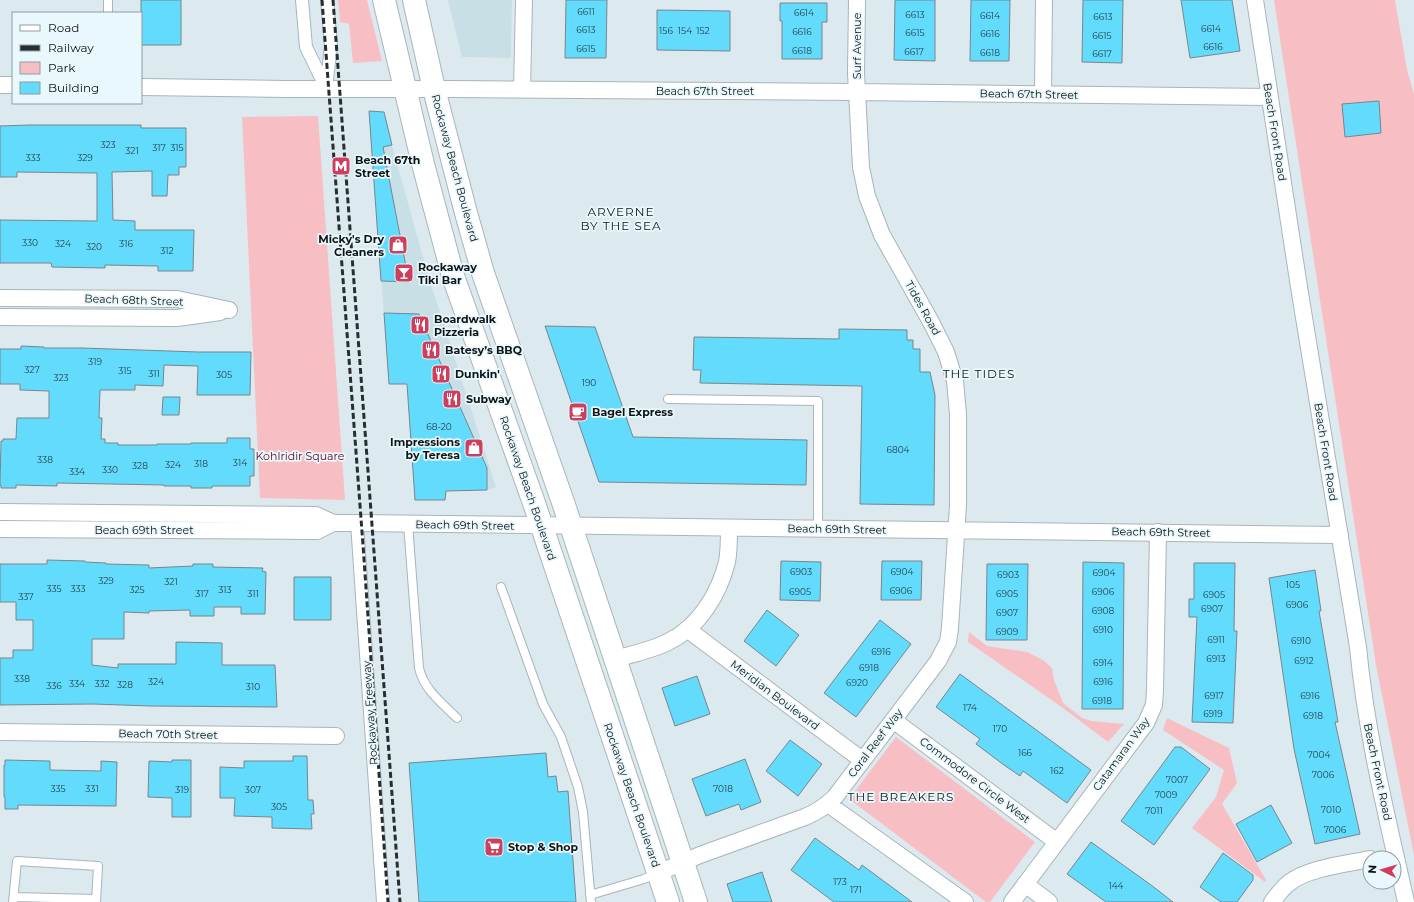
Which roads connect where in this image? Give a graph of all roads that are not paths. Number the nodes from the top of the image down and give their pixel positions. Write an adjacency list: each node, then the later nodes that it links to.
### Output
1 (108, 0): 10 (lane)
2 (302, 0): 14 (street)
3 (327, 0): 14 (street)
4 (384, 0): 15 (main road, Rockaway Beach Boulevard)
5 (414, 0): 16 (main road, Rockaway Beach Boulevard)
6 (524, 0): 17 (street)
7 (857, 0): 18 (street, Surf Avenue)
8 (1044, 0): 19 (street)
9 (1255, 0): 20 (street, Beach Front Road)
10 (108, 12)
11 (0, 85): 12 (street)
12 (12, 85)
13 (142, 87): 14 (street, Beach 67th Street)
14 (326, 88): 15 (street, Beach 67th Street)
15 (405, 89): 16 (street, Beach 67th Street); 23 (main road, Rockaway Beach Boulevard)
16 (434, 89): 17 (street, Beach 67th Street); 22 (main road, Rockaway Beach Boulevard)
17 (522, 90): 18 (street, Beach 67th Street)
18 (857, 92): 19 (street, Beach 67th Street); 35 (street, Tides Road)
19 (1043, 94): 20 (street, Beach 67th Street)
20 (1269, 97): 37 (street, Beach Front Road)
21 (0, 298): 24 (street, Beach 68th Street)
22 (493, 300): 23 (main road); 31 (main road, Rockaway Beach Boulevard)
23 (465, 308): 30 (main road, Rockaway Beach Boulevard)
24 (0, 317)
25 (668, 399): 34 (lane)
26 (0, 512): 27 (street, Beach 69th Street)
27 (333, 523): 28 (street, Beach 69th Street); 33 (street, Beach 69th Street)
28 (357, 524): 29 (street, Beach 69th Street); 57 (street, Rockaway Freeway)
29 (408, 524): 30 (street, Beach 69th Street); 41 (lane)
30 (541, 526): 31 (street, Beach 69th Street); 51 (main road, Rockaway Beach Boulevard)
31 (572, 526): 32 (street, Beach 69th Street); 40 (main road, Rockaway Beach Boulevard)
32 (730, 528): 34 (street, Beach 69th Street); 39 (street)
33 (0, 529)
34 (818, 529): 35 (street, Beach 69th Street)
35 (956, 530): 36 (street, Beach 69th Street); 42 (street, Coral Reef Way)
36 (1158, 532): 37 (street, Beach 69th Street); 47 (street, Catamaran Way)
37 (1340, 535): 48 (street, Beach Front Road)
38 (502, 587): 55 (lane)
39 (687, 629): 40 (street); 45 (street, Meridian Boulevard)
40 (615, 659): 50 (main road, Rockaway Beach Boulevard)
41 (457, 718)
42 (893, 720): 45 (street, Coral Reef Way); 47 (street, Commodore Circle West)
43 (0, 732): 44 (street, Beach 70th Street)
44 (336, 736)
45 (862, 760): 46 (street, Coral Reef Way)
46 (828, 804): 50 (street, Coral Reef Way); 60 (street)
47 (1057, 842): 52 (street, Catamaran Way)
48 (1394, 850)
49 (1362, 861): 63 (street)
50 (682, 862): 51 (street, Coral Reef Way); 59 (main road, Rockaway Beach Boulevard)
51 (658, 873): 55 (lane, Coral Reef Way); 58 (main road, Rockaway Beach Boulevard)
52 (1025, 884): 61 (street, Catamaran Way); 62 (street)
53 (1402, 884): 64 (street, Beach Front Road)
54 (13, 899): 56 (lane); 56 (lane)
55 (591, 899)
56 (96, 900)
57 (383, 902)
58 (668, 902)
59 (696, 902)
60 (965, 902)
61 (1012, 902)
62 (1049, 902)
63 (1272, 902)
64 (1406, 902)

